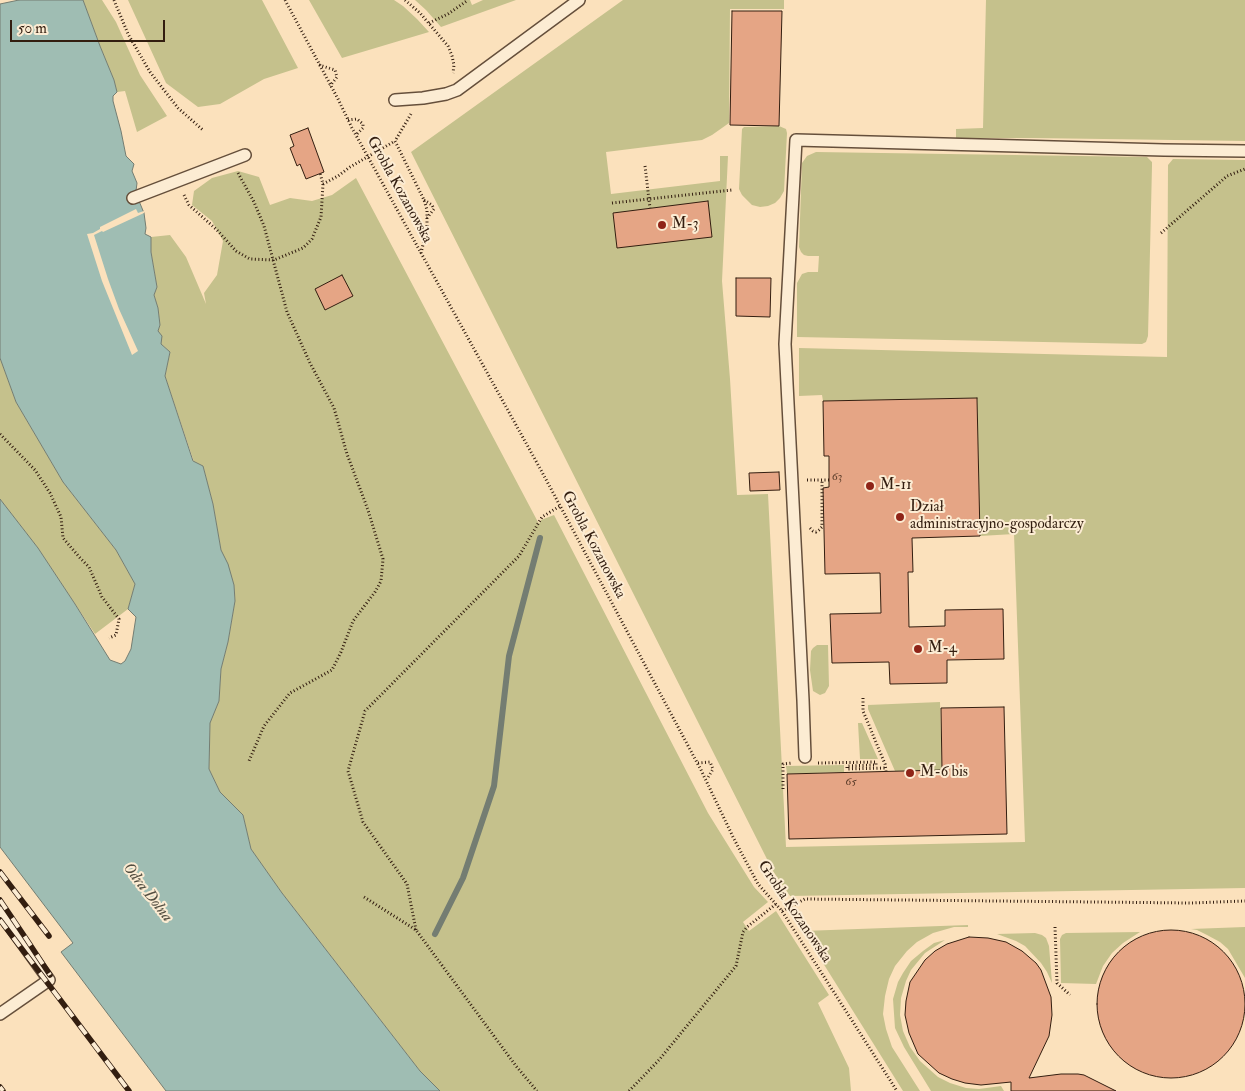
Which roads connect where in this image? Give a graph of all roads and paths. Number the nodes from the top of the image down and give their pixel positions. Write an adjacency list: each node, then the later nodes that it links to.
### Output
1 (114, 0): 13 (path)
2 (285, 0): 7 (path, Grobla Kozanowska)
3 (405, 0): 6 (path)
4 (468, 0): 6 (path)
5 (579, 0): 10 (lane)
6 (429, 23): 8 (path)
7 (319, 64): 9 (path, Grobla Kozanowska); 9 (path)
8 (451, 77)
9 (330, 86): 12 (path, Grobla Kozanowska)
10 (423, 98): 11 (lane); 15 (path)
11 (395, 100)
12 (348, 120): 14 (path, Grobla Kozanowska); 14 (path)
13 (204, 131)
14 (356, 135): 18 (path, Grobla Kozanowska)
15 (395, 141): 18 (path); 28 (path)
16 (1245, 151): 43 (lane)
17 (245, 155): 19 (lane)
18 (368, 156): 24 (path); 33 (path, Grobla Kozanowska)
19 (227, 162): 23 (lane); 34 (path)
20 (644, 166): 27 (path)
21 (1245, 169): 32 (path)
22 (320, 173): 24 (path)
23 (177, 181): 26 (lane); 34 (path)
24 (324, 184): 34 (path)
25 (732, 190): 27 (path)
26 (133, 198)
27 (649, 198): 29 (path); 30 (path)
28 (424, 200): 31 (path); 31 (path)
29 (612, 203)
30 (650, 208)
31 (427, 218): 33 (path)
32 (1161, 233)
33 (420, 253): 39 (path, Grobla Kozanowska)
34 (274, 260): 44 (path)
35 (0, 434): 41 (path)
36 (822, 480): 37 (path); 38 (path); 40 (path)
37 (829, 480)
38 (808, 485)
39 (560, 506): 46 (path, Grobla Kozanowska); 54 (path)
40 (809, 525)
41 (109, 638)
42 (863, 698): 45 (path)
43 (805, 757)
44 (249, 761)
45 (842, 762)
46 (698, 763): 47 (path, Grobla Kozanowska); 47 (path)
47 (706, 780): 50 (path, Grobla Kozanowska)
48 (364, 897): 54 (path)
49 (1245, 901): 51 (path)
50 (776, 904): 51 (path, Grobla Kozanowska); 58 (path)
51 (782, 911): 59 (path, Grobla Kozanowska)
52 (0, 912): 56 (lane)
53 (1055, 927): 55 (path)
54 (416, 930): 57 (path)
55 (1070, 994)
56 (0, 1014)
57 (537, 1091)
58 (629, 1091)
59 (897, 1091)

